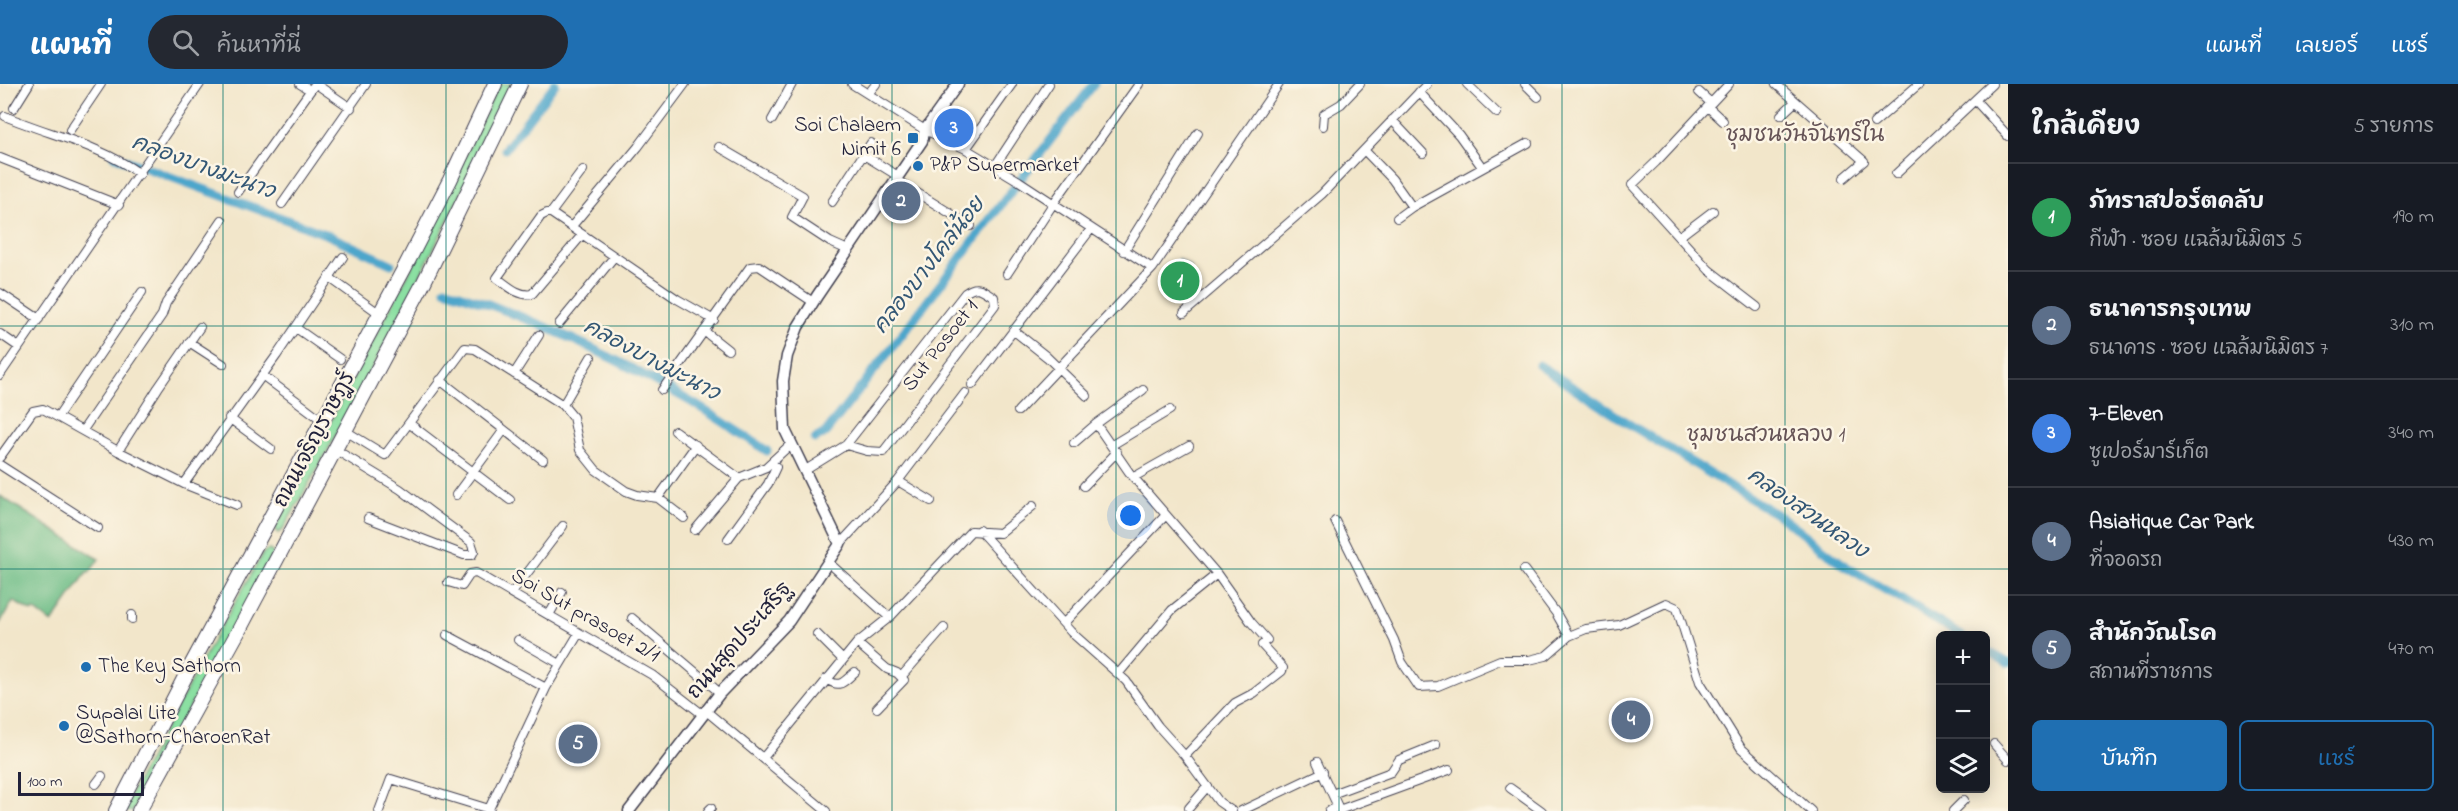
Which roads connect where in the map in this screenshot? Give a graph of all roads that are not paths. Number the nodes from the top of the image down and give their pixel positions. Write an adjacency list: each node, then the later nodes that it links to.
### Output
1 (28, 84): 33 (street)
2 (101, 84): 43 (street)
3 (200, 84): 58 (street)
4 (300, 84): 25 (street)
5 (366, 84): 34 (street)
6 (495, 84): 89 (main road, ถนนเจริญราษฎร์)
7 (520, 84): 124 (main road, ถนนเจริญราษฎร์)
8 (685, 84): 72 (street)
9 (792, 84): 38 (street)
10 (852, 84): 28 (street)
11 (876, 84): 28 (street)
12 (958, 84): 44 (street)
13 (1012, 84): 50 (street)
14 (1049, 84): 55 (street)
15 (1139, 84): 65 (street)
16 (1279, 84): 81 (street)
17 (1427, 84): 27 (street)
18 (1467, 84): 35 (street)
19 (1525, 84): 29 (street)
20 (1729, 84): 32 (street)
21 (1776, 84): 31 (street)
22 (1919, 84): 41 (street)
23 (1992, 84): 30 (street)
24 (1359, 85): 42 (street)
25 (314, 86): 34 (street); 62 (street)
26 (1699, 92): 32 (street)
27 (1419, 93): 39 (street); 56 (street)
28 (868, 94): 44 (street)
29 (1538, 97)
30 (1975, 100): 46 (street); 59 (street)
31 (1795, 102): 36 (street); 61 (street)
32 (1710, 105): 40 (street); 76 (street)
33 (14, 108)
34 (351, 108): 64 (street)
35 (1497, 113)
36 (1781, 115)
37 (5, 116): 58 (street)
38 (772, 120)
39 (1392, 120): 51 (street); 52 (street)
40 (1723, 121)
41 (1874, 123)
42 (1323, 126)
43 (70, 130)
44 (925, 130): 50 (street); 60 (street)
45 (1198, 133): 78 (street)
46 (2008, 136)
47 (872, 143): 53 (street)
48 (1528, 143): 56 (street)
49 (719, 147): 77 (street)
50 (966, 149): 55 (street)
51 (1364, 150): 67 (street); 88 (street)
52 (1423, 153)
53 (864, 155): 60 (street); 63 (street)
54 (0, 158): 66 (street)
55 (995, 166): 65 (street)
56 (1482, 167): 67 (street)
57 (583, 170): 69 (street)
58 (141, 173): 66 (street)
59 (1896, 174)
60 (897, 178): 73 (street); 77 (street)
61 (1844, 178)
62 (238, 192)
63 (832, 202)
64 (282, 204)
65 (1053, 204): 74 (street); 82 (street)
66 (119, 205): 90 (street)
67 (1412, 207): 70 (street)
68 (1713, 211): 76 (street)
69 (551, 213): 72 (street); 75 (street)
70 (1398, 218)
71 (222, 220): 123 (street)
72 (572, 226): 75 (street)
73 (971, 226)
74 (1091, 229): 78 (street); 95 (street)
75 (582, 235): 79 (street)
76 (1680, 236): 87 (street)
77 (848, 250): 86 (street)
78 (1124, 251): 81 (street)
79 (614, 257): 91 (street); 92 (street)
80 (344, 258): 83 (street)
81 (1152, 268): 105 (street)
82 (1007, 274)
83 (330, 278): 89 (street); 94 (street)
84 (0, 292): 90 (street)
85 (142, 292): 118 (street)
86 (813, 302): 91 (street); 128 (street)
87 (1758, 307)
88 (1184, 313)
89 (380, 314): 120 (main road, ถนนเจริญราษฎร์)
90 (39, 319): 100 (street)
91 (714, 320): 96 (street)
92 (559, 324)
93 (200, 327): 99 (street)
94 (296, 328): 103 (street); 108 (street)
95 (1013, 330): 105 (street); 110 (street)
96 (704, 332): 101 (street); 111 (street)
97 (0, 334): 100 (street)
98 (539, 335): 106 (street)
99 (189, 342): 104 (street); 135 (street)
100 (19, 347): 107 (street)
101 (728, 350)
102 (591, 357): 115 (street)
103 (340, 359)
104 (223, 364)
105 (1060, 369): 114 (street); 117 (street)
106 (514, 374): 109 (street); 115 (street)
107 (0, 375)
108 (262, 375): 119 (street); 120 (street)
109 (440, 380): 121 (street); 125 (street)
110 (972, 385)
111 (662, 390)
112 (1143, 390): 122 (street)
113 (965, 393): 144 (street)
114 (1088, 396)
115 (563, 405): 148 (street)
116 (1170, 410): 133 (street)
117 (1018, 411)
118 (58, 416): 123 (street); 136 (street)
119 (229, 418): 132 (street); 145 (street)
120 (322, 420): 161 (main road, ถนนเจริญราษฎร์)
121 (410, 424): 124 (street); 141 (street)
122 (1096, 424): 127 (street); 133 (street)
123 (83, 430): 135 (street)
124 (344, 430): 134 (main road, ถนนเจริญราษฎร์)
125 (504, 430): 137 (street); 141 (street)
126 (675, 431): 130 (street)
127 (1074, 443)
128 (791, 444): 138 (street); 140 (street)
129 (846, 444): 129 (street, Sut Posoet 1); 140 (street, Sut Posoet 1)
130 (696, 445): 143 (street); 148 (street)
131 (1189, 446): 142 (street)
132 (271, 448)
133 (1114, 449): 142 (street); 146 (street)
134 (336, 450): 154 (street); 164 (main road, ถนนเจริญราษฎร์)
135 (118, 452): 145 (street)
136 (0, 458)
137 (543, 460)
138 (772, 462): 143 (street); 162 (street)
139 (0, 465): 158 (street)
140 (804, 471): 163 (street)
141 (473, 472): 147 (street); 149 (street)
142 (1134, 477): 153 (street)
143 (739, 478): 159 (street)
144 (898, 481): 150 (street); 163 (street)
145 (184, 484): 151 (street)
146 (1084, 486)
147 (456, 495)
148 (658, 498): 155 (street)
149 (510, 500)
150 (931, 501)
151 (237, 505)
152 (1033, 507): 160 (street)
153 (1165, 516): 167 (street); 174 (street)
154 (368, 518)
155 (684, 518)
156 (1335, 521): 179 (street)
157 (563, 526): 170 (street)
158 (98, 528)
159 (695, 530)
160 (979, 530): 172 (street); 174 (street)
161 (259, 539): 164 (main road); 209 (main road, ถนนเจริญราษฎร์)
162 (728, 539)
163 (840, 544): 165 (street, ถนนสุดประเสริฐ)
164 (281, 548): 210 (main road, ถนนเจริญราษฎร์)
165 (828, 562): 172 (street); 189 (street, ถนนสุดประเสริฐ)
166 (1524, 570): 179 (street)
167 (1217, 574): 185 (street); 194 (street)
168 (448, 582): 170 (street, Soi Sut prasoet 2/1)
169 (562, 592): 171 (street)
170 (512, 593): 171 (street, Soi Sut prasoet 2/1)
171 (549, 615): 176 (street, Soi Sut prasoet 2/1)
172 (889, 617): 181 (street)
173 (632, 618): 189 (street)
174 (1064, 622): 185 (street)
175 (944, 628): 186 (street)
176 (579, 633): 183 (street); 191 (street, Soi Sut prasoet 2/1)
177 (817, 634): 182 (street)
178 (447, 635): 188 (street)
179 (1569, 636): 218 (street)
180 (518, 640): 183 (street)
181 (857, 643): 182 (street); 186 (street)
182 (842, 659): 187 (street)
183 (560, 664): 188 (street)
184 (855, 672): 187 (street)
185 (1119, 673): 194 (street)
186 (901, 677): 190 (street)
187 (826, 679): 195 (street)
188 (546, 688): 208 (street)
189 (720, 693): 191 (street, ถนนสุดประเสริฐ)
190 (877, 708)
191 (704, 712): 195 (street, Soi Sut prasoet 2/1); 212 (street, ถนนสุดประเสริฐ)
192 (1994, 744): 196 (street)
193 (1436, 745): 204 (street)
194 (1185, 756): 202 (street)
195 (763, 758): 213 (street, Soi Sut prasoet 2/1)
196 (2008, 760)
197 (1317, 762): 199 (street)
198 (1449, 770): 207 (street)
199 (1323, 772): 204 (street); 215 (street)
200 (102, 776): 201 (street)
201 (96, 784)
202 (1207, 787): 206 (street); 214 (street)
203 (1510, 788): 217 (street)
204 (1332, 794): 207 (street)
205 (1964, 800): 219 (street)
206 (1190, 808)
207 (1339, 809): 216 (street)
208 (489, 810): 211 (street)
209 (116, 811)
210 (139, 811)
211 (379, 811)
212 (629, 811)
213 (826, 811)
214 (1232, 811)
215 (1241, 811)
216 (1329, 811)
217 (1542, 811)
218 (1811, 811)
219 (1953, 811)

